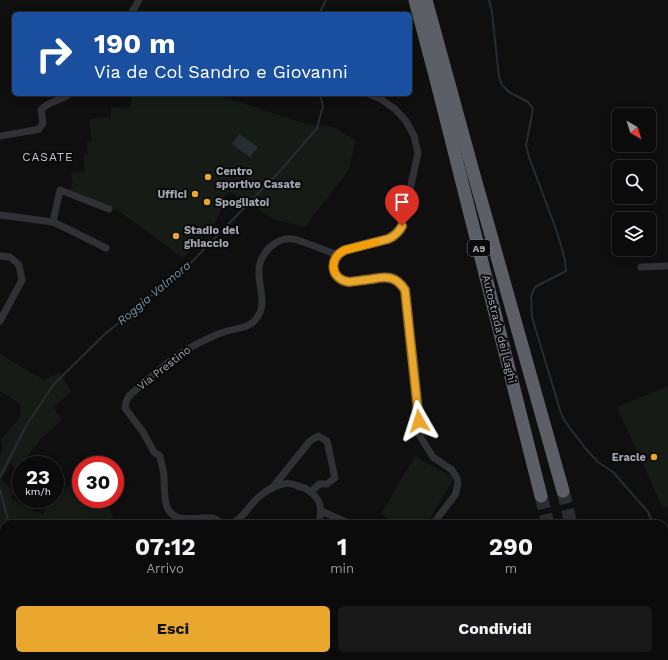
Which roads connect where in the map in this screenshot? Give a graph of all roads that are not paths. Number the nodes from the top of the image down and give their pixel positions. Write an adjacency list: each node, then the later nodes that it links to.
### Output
1 (139, 0): 4 (street)
2 (414, 0): 20 (highway, Autostrada dei Laghi / A9)
3 (426, 0): 18 (highway, Autostrada dei Laghi / A9)
4 (132, 12)
5 (66, 96): 7 (street)
6 (374, 96): 13 (street)
7 (0, 136)
8 (109, 209): 10 (street)
9 (0, 215): 10 (street)
10 (53, 222): 11 (street)
11 (106, 248)
12 (0, 256): 16 (street)
13 (338, 256): 22 (street, Via Prestino); 28 (street)
14 (668, 266): 15 (street)
15 (641, 267)
16 (0, 321)
17 (272, 488): 19 (street); 19 (street); 25 (street)
18 (563, 491)
19 (311, 492): 21 (street)
20 (541, 496)
21 (321, 511): 26 (street); 27 (street)
22 (185, 520)
23 (196, 520): 24 (street, Via Prestino)
24 (216, 520)
25 (237, 520)
26 (319, 520)
27 (342, 520)
28 (436, 520)

